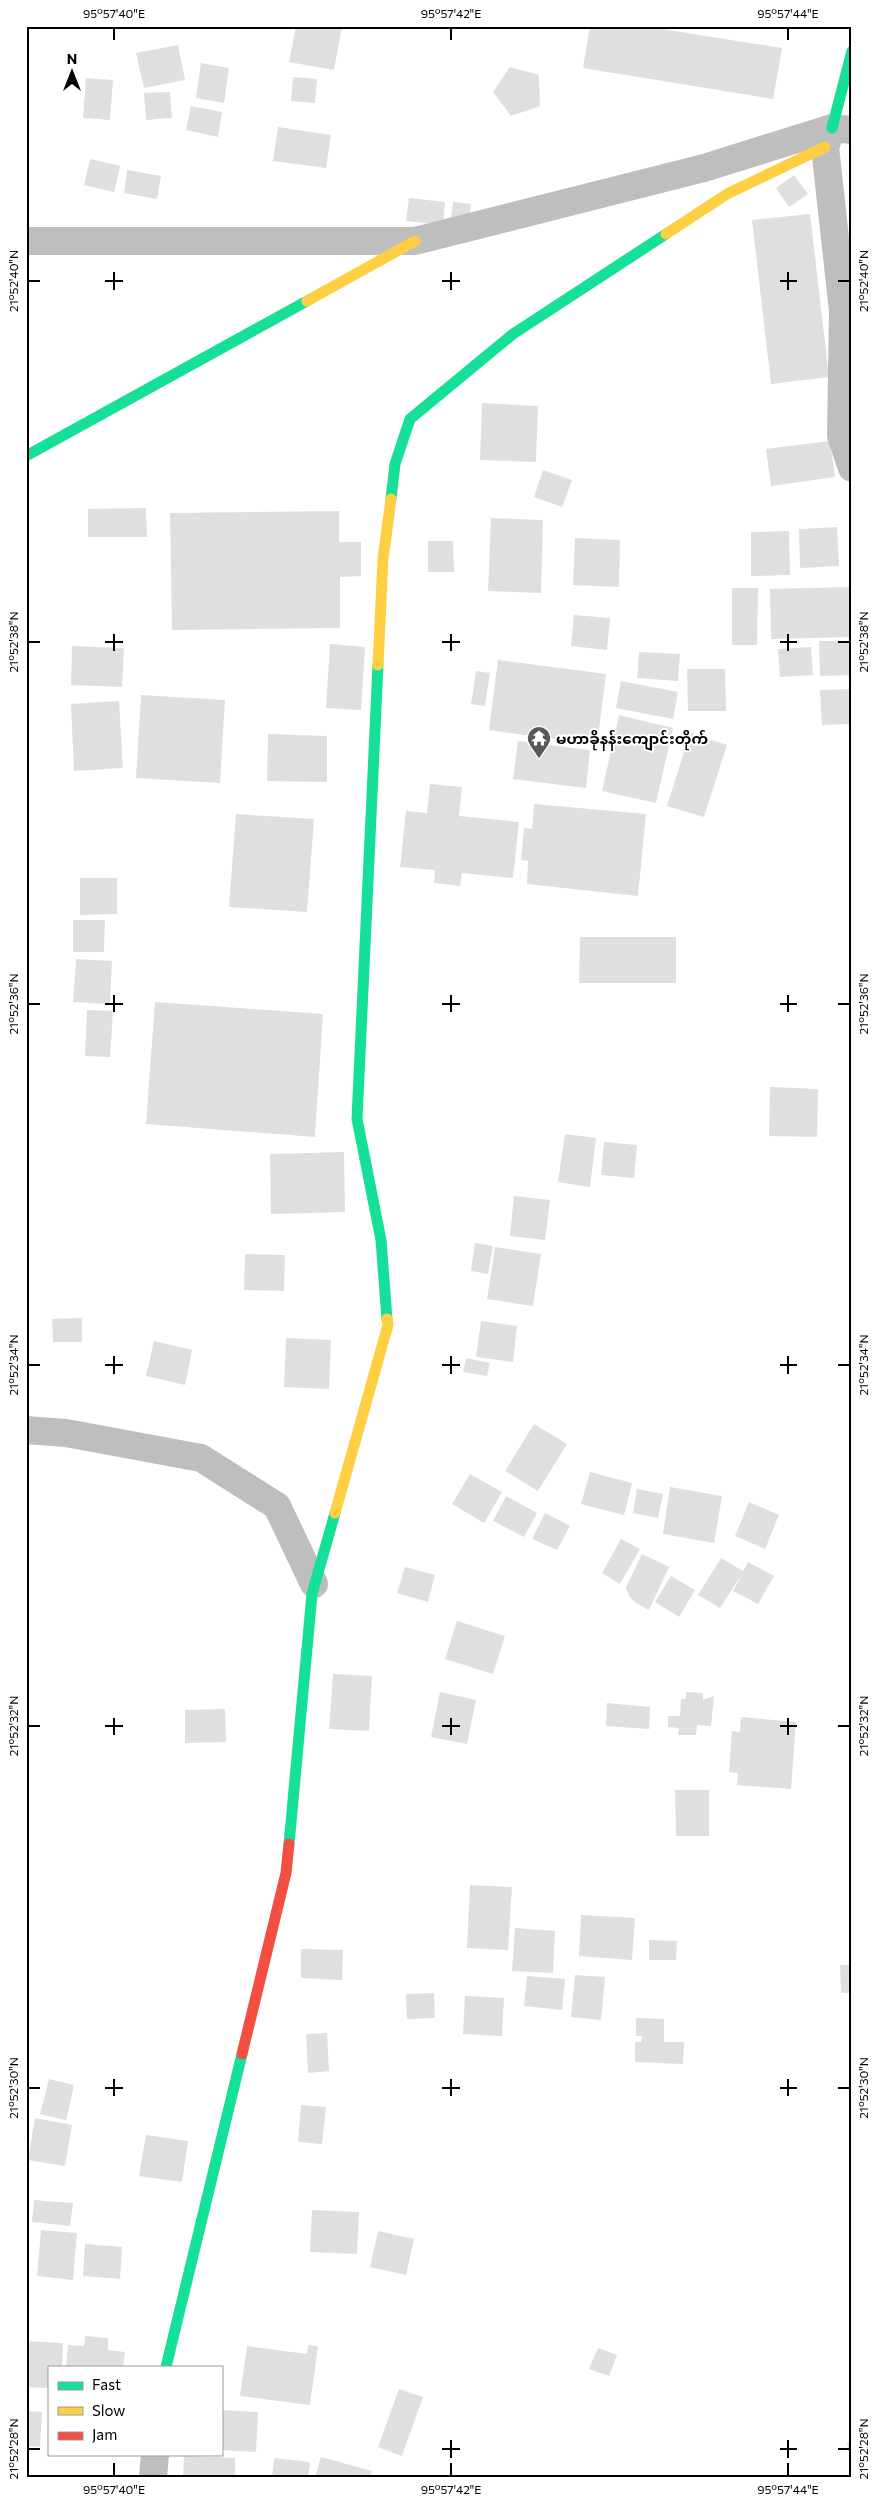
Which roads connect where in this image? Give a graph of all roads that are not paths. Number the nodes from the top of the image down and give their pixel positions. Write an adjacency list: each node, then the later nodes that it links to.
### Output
1 (852, 51): 2 (street)
2 (836, 135): 4 (street); 6 (street); 8 (street)
3 (26, 241): 4 (street)
4 (415, 241): 5 (street)
5 (26, 456)
6 (852, 468)
7 (26, 1430): 8 (street)
8 (314, 1584): 9 (street)
9 (166, 2366)
10 (155, 2456): 11 (street)
11 (153, 2477)

